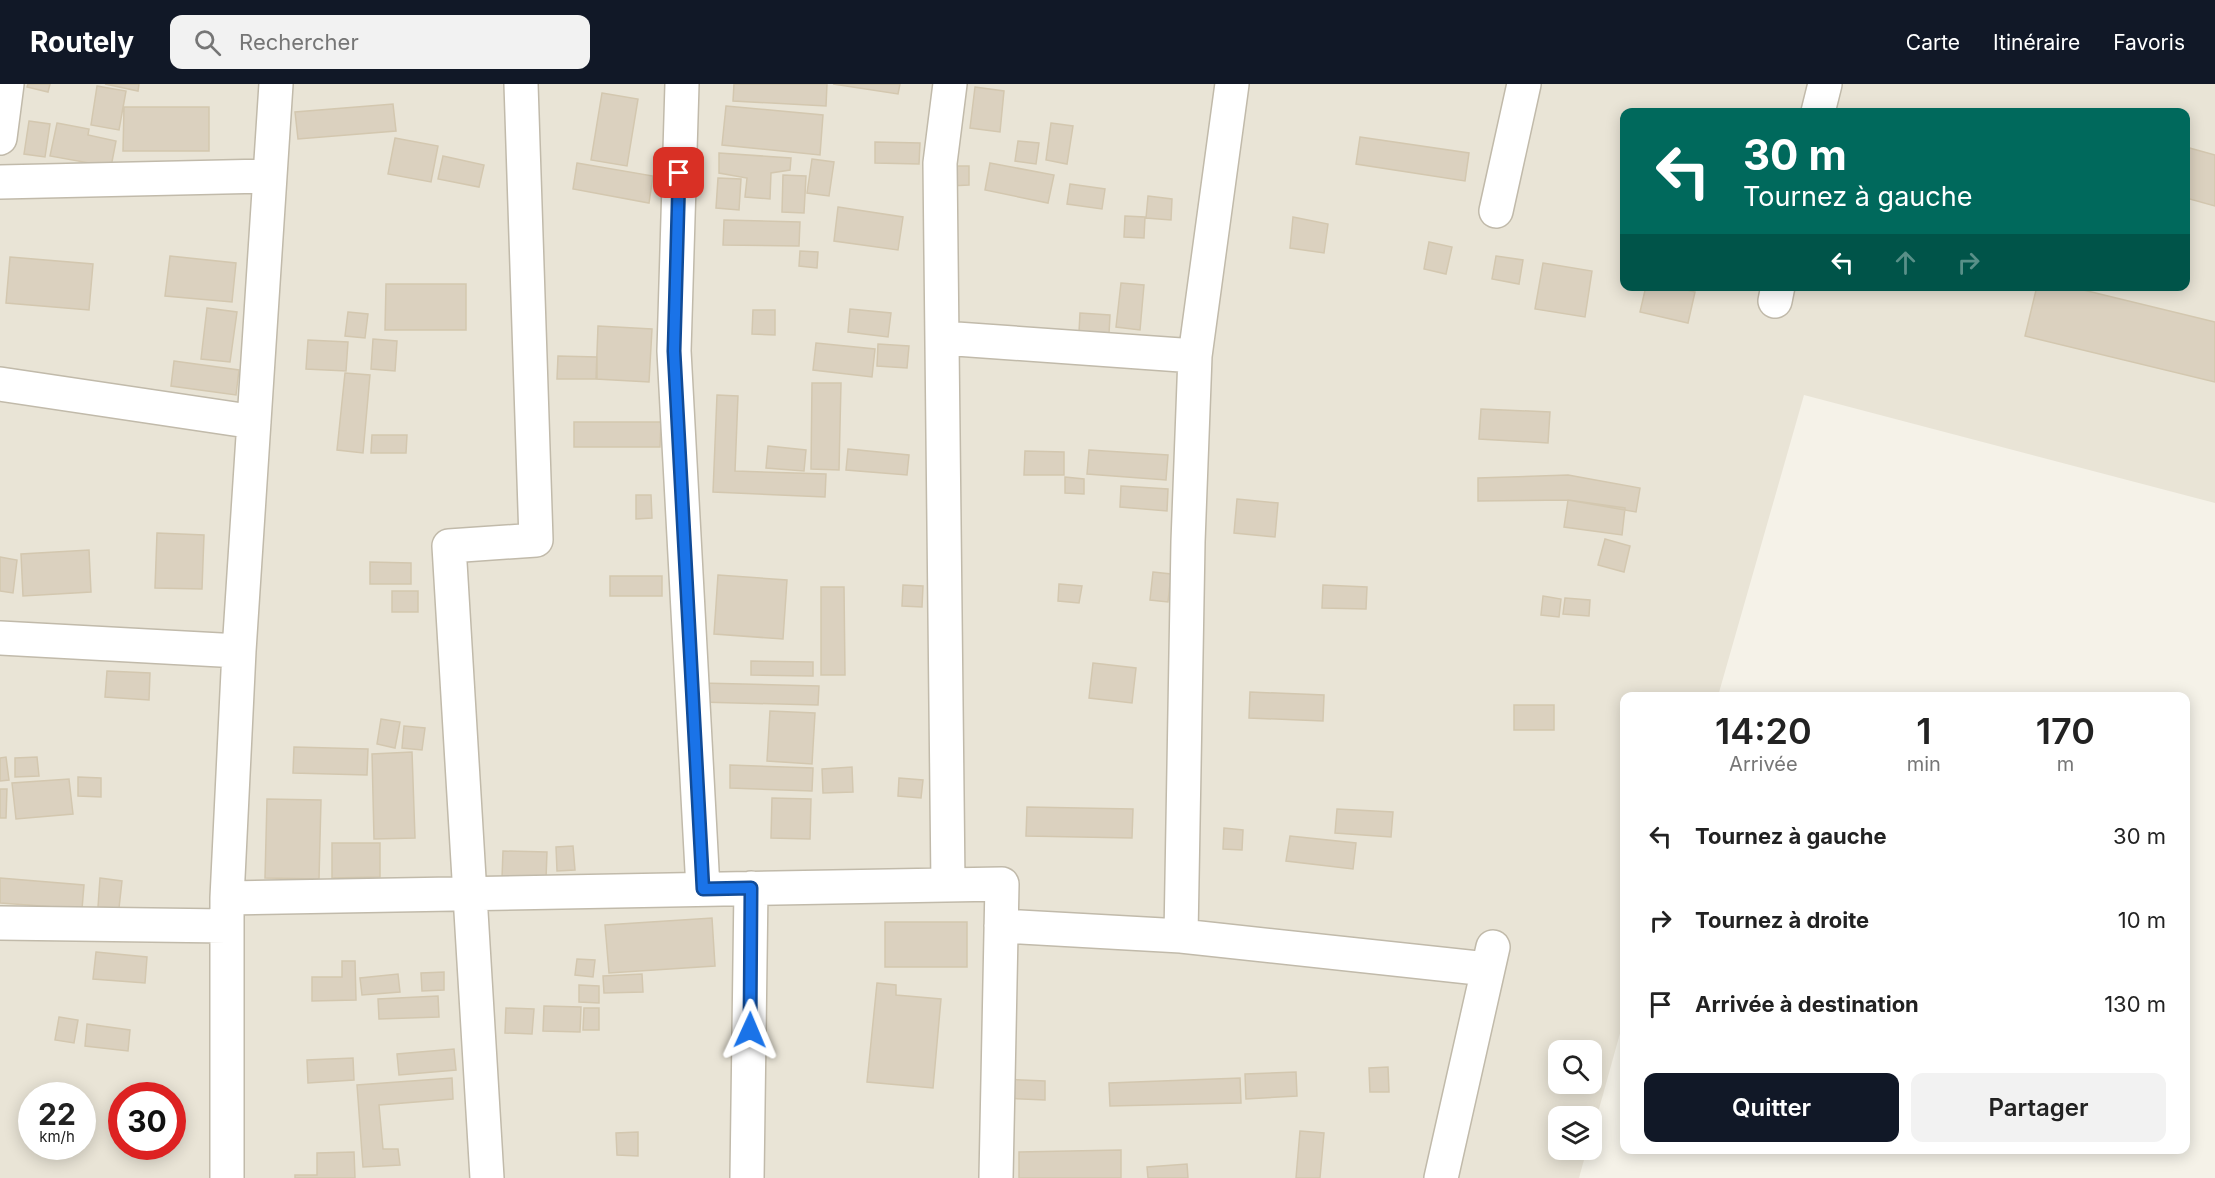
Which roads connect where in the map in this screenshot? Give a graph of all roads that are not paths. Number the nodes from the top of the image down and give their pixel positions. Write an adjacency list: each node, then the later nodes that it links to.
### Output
1 (7, 84): 10 (street)
2 (276, 84): 11 (street)
3 (522, 84): 23 (street)
4 (682, 84): 22 (street)
5 (950, 84): 14 (street)
6 (1232, 84): 15 (street)
7 (1524, 84): 13 (street)
8 (1825, 84): 9 (street)
9 (1819, 108)
10 (0, 138)
11 (270, 176): 12 (street); 17 (street)
12 (0, 182)
13 (1496, 211)
14 (942, 338): 15 (street); 20 (street)
15 (1195, 356): 27 (street)
16 (0, 384): 17 (street)
17 (254, 422): 19 (street)
18 (0, 638): 19 (street)
19 (239, 651): 24 (street)
20 (948, 884): 21 (street); 26 (street)
21 (751, 888): 22 (street); 30 (street)
22 (703, 889): 23 (street)
23 (470, 894): 24 (street); 29 (street)
24 (227, 912): 25 (street); 28 (street)
25 (0, 923)
26 (1001, 926): 27 (street); 31 (street)
27 (1181, 936): 32 (street)
28 (226, 1178)
29 (487, 1178)
30 (747, 1178)
31 (996, 1178)
32 (1441, 1178)

